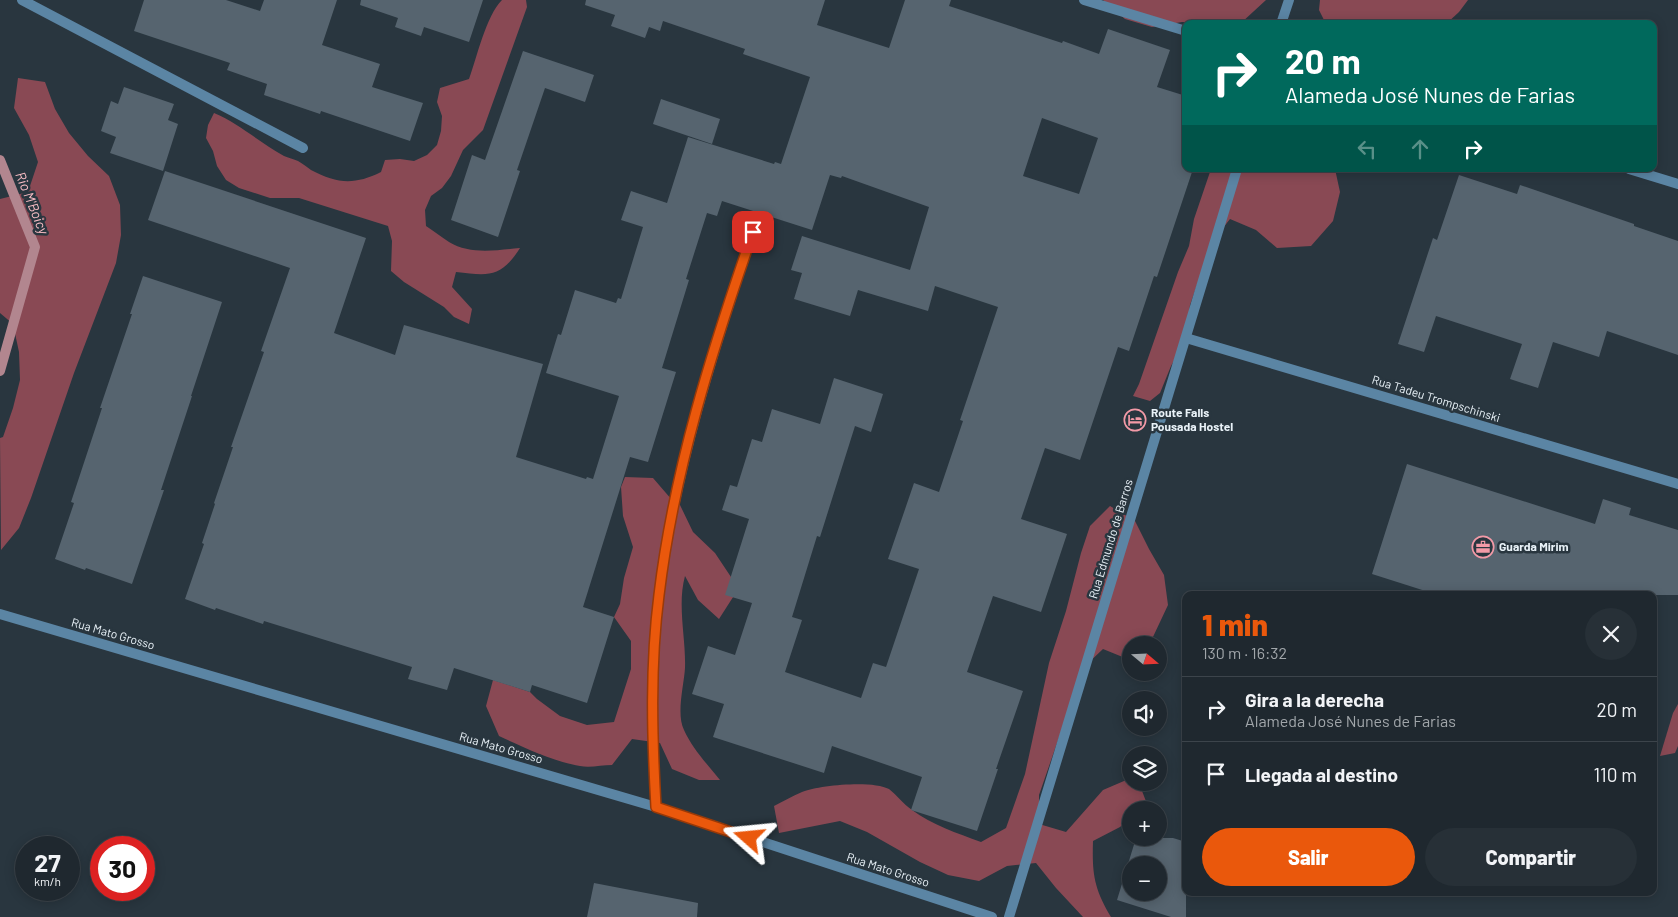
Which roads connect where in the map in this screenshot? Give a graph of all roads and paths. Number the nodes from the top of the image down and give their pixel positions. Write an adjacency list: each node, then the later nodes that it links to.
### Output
1 (22, 0): 6 (street)
2 (1084, 0): 5 (street)
3 (1289, 0): 4 (street)
4 (1282, 20)
5 (1182, 30)
6 (303, 148)
7 (1236, 172): 11 (street, Rua Edmundo de Barros)
8 (1639, 172): 9 (street)
9 (1678, 184)
10 (753, 232): 14 (street)
11 (1186, 338): 12 (street, Rua Tadeu Trompschinski); 16 (street, Rua Edmundo de Barros)
12 (1678, 484)
13 (1, 614): 14 (street, Rua Mato Grosso)
14 (656, 807): 15 (street, Rua Mato Grosso)
15 (992, 917)
16 (1009, 917)

